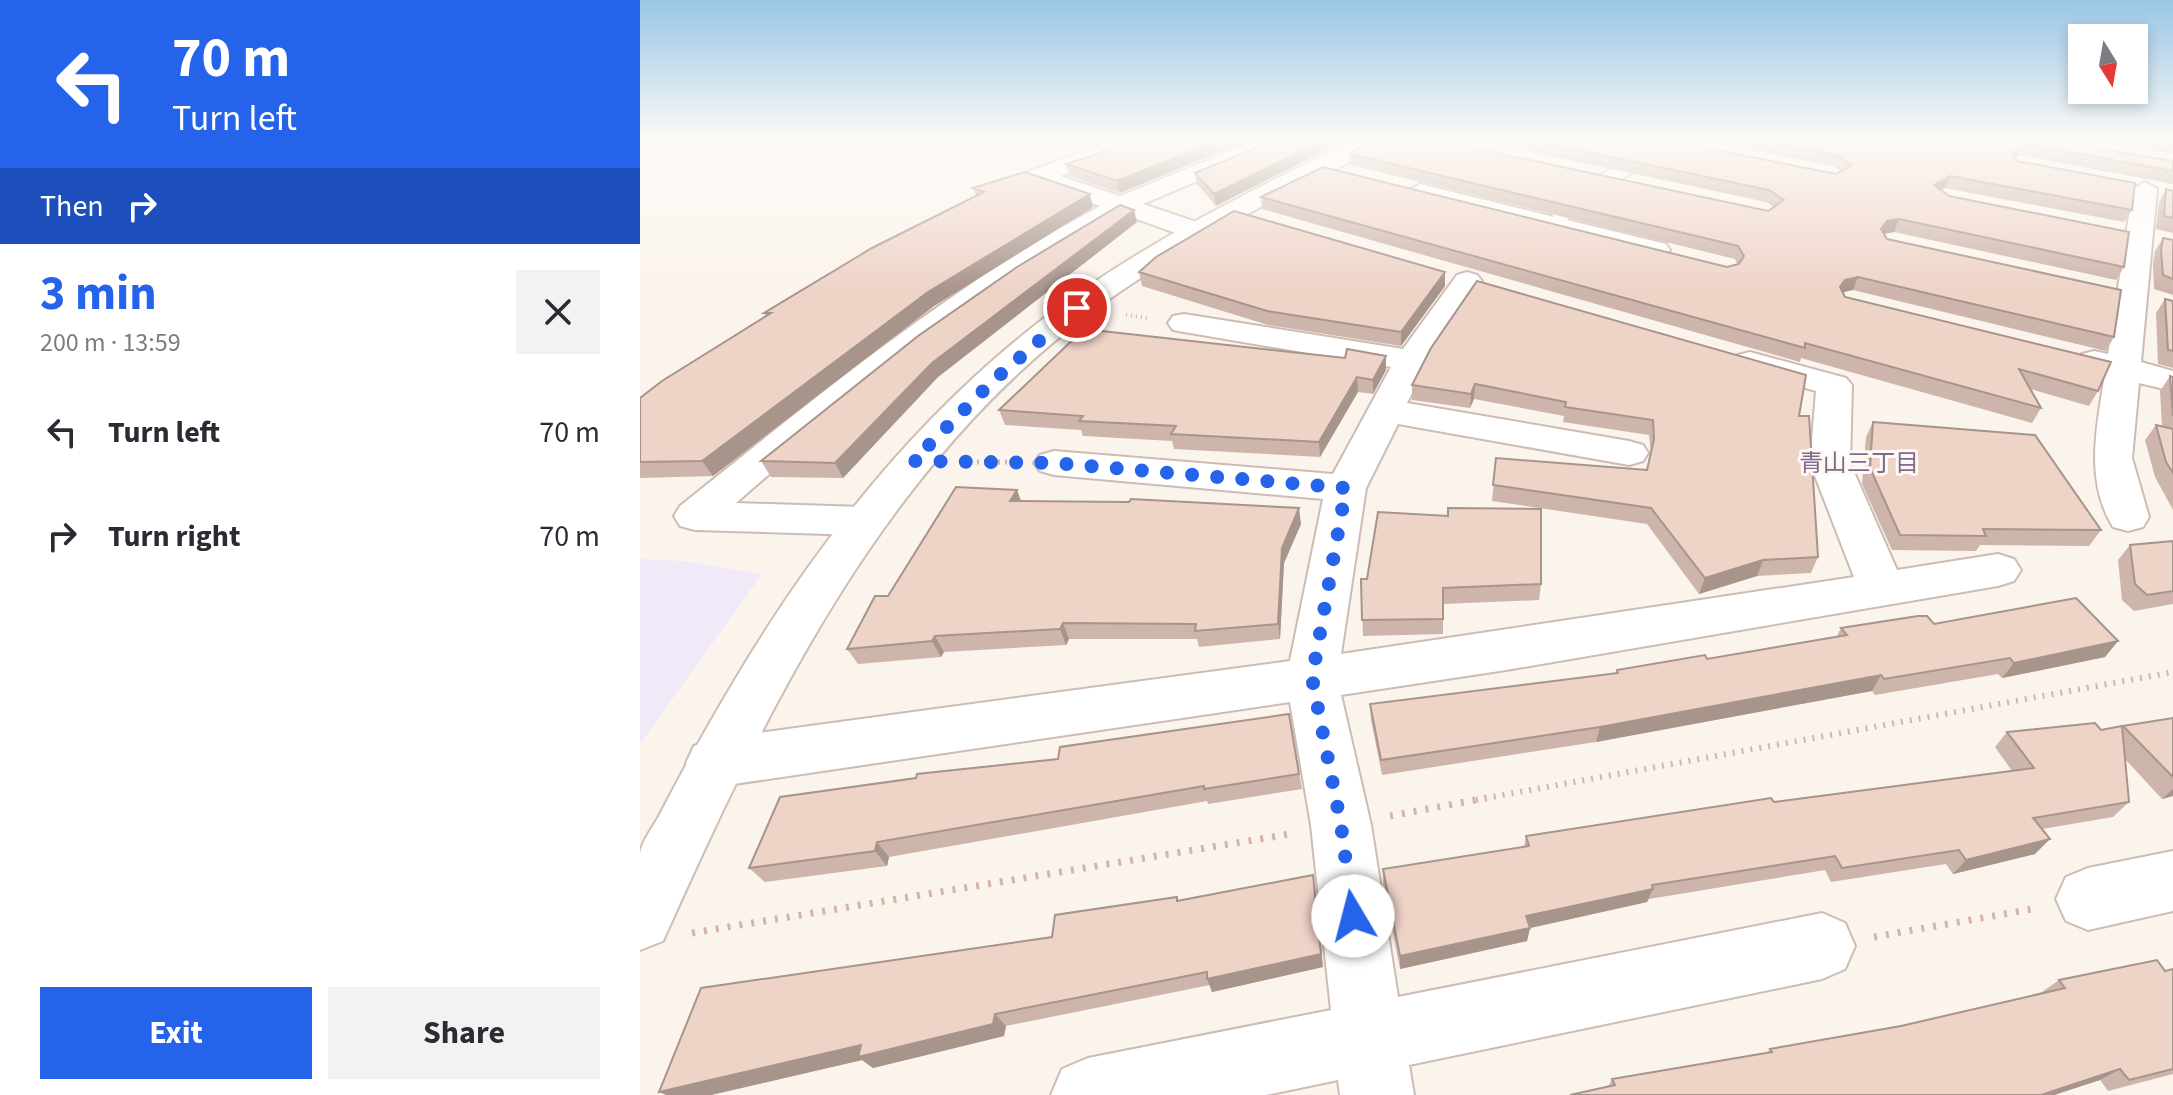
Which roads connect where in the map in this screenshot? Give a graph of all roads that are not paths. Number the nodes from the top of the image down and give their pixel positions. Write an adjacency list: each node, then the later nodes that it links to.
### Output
1 (1081, 190): 7 (street)
2 (1156, 190): 7 (street)
3 (1287, 190): 8 (street)
4 (1413, 190): 9 (street)
5 (1596, 190): 9 (street)
6 (2149, 190): 18 (street)
7 (1123, 204): 11 (street); 25 (street)
8 (1233, 212): 10 (street); 11 (street)
9 (1551, 223): 12 (street)
10 (1277, 225)
11 (1196, 231): 25 (street)
12 (1679, 256)
13 (1469, 282): 17 (street)
14 (1184, 323): 17 (street)
15 (1714, 351): 27 (street)
16 (2061, 353): 18 (street)
17 (1411, 361): 20 (street)
18 (2121, 368): 19 (street); 24 (street)
19 (2173, 381)
20 (1383, 410): 21 (street); 23 (street)
21 (1629, 453)
22 (1054, 463): 23 (street)
23 (1346, 488): 28 (street)
24 (2128, 517)
25 (862, 521): 29 (street)
26 (1998, 570): 27 (street)
27 (1881, 587): 28 (street)
28 (1312, 678): 29 (street); 34 (street)
29 (714, 763): 32 (street)
30 (2173, 881): 31 (street)
31 (2088, 899)
32 (640, 918)
33 (1822, 946): 34 (street)
34 (1373, 1066): 35 (street)
35 (1088, 1095)

